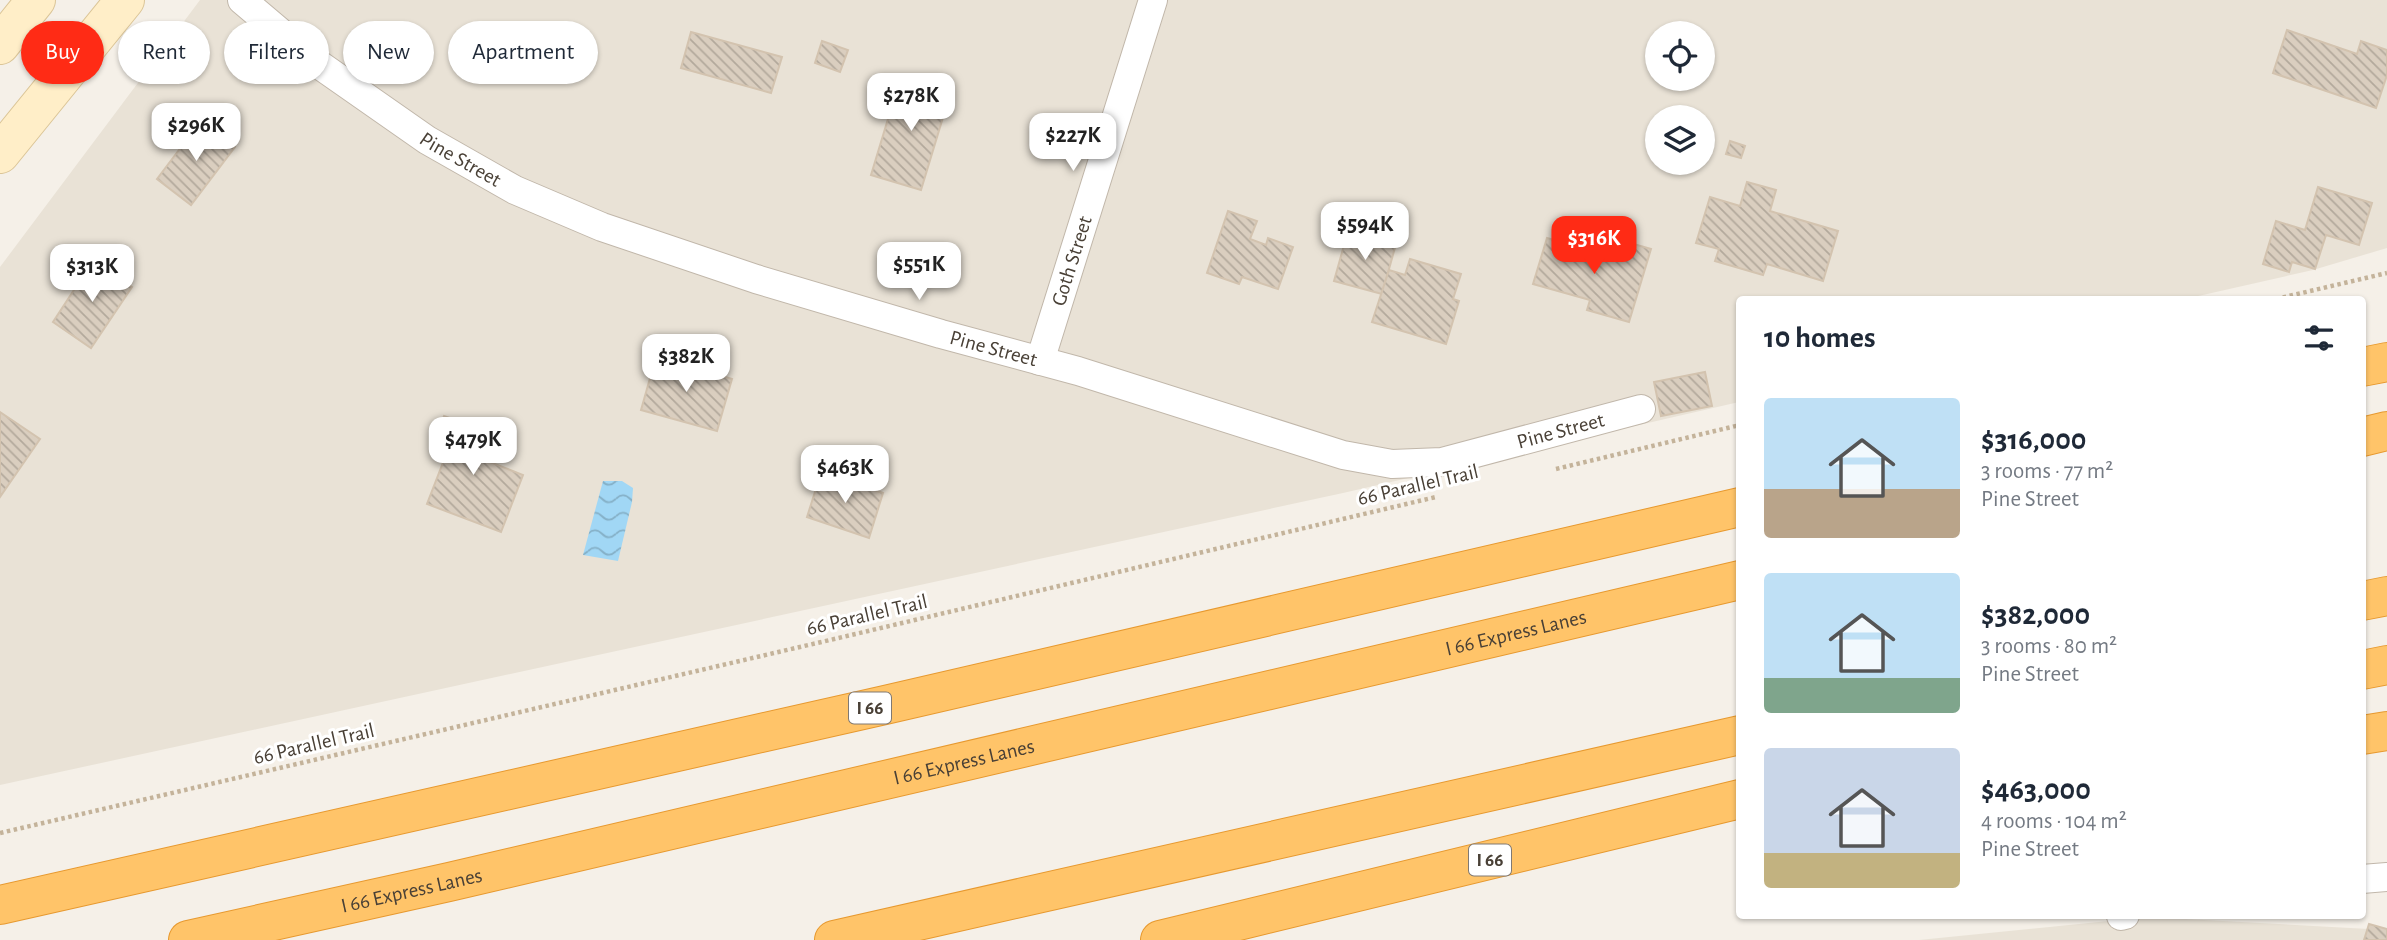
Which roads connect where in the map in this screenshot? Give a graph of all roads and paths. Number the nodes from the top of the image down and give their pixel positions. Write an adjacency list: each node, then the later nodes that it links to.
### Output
1 (36, 0): 5 (main road)
2 (125, 0): 6 (main road)
3 (242, 0): 9 (street, Pine Street)
4 (1153, 0): 9 (street, Goth Street)
5 (0, 45)
6 (0, 154)
7 (2387, 273): 8 (path)
8 (2289, 296)
9 (1040, 361): 12 (street, Pine Street)
10 (2387, 362): 11 (highway)
11 (2366, 366)
12 (1641, 409)
13 (1736, 426): 16 (path)
14 (2387, 431): 15 (highway)
15 (2366, 436)
16 (1545, 471)
17 (1437, 497): 28 (path, 66 Parallel Trail)
18 (1736, 508): 31 (highway, I 66)
19 (1736, 581): 32 (highway, I 66 Express Lanes)
20 (2387, 596): 21 (highway)
21 (2366, 600)
22 (2387, 665): 23 (highway)
23 (2366, 669)
24 (2387, 731): 25 (highway)
25 (2366, 734)
26 (1736, 736): 33 (highway)
27 (1736, 800): 34 (highway, I 66)
28 (0, 832)
29 (2387, 877): 30 (street)
30 (2366, 879)
31 (0, 905)
32 (188, 940)
33 (834, 940)
34 (1160, 940)

